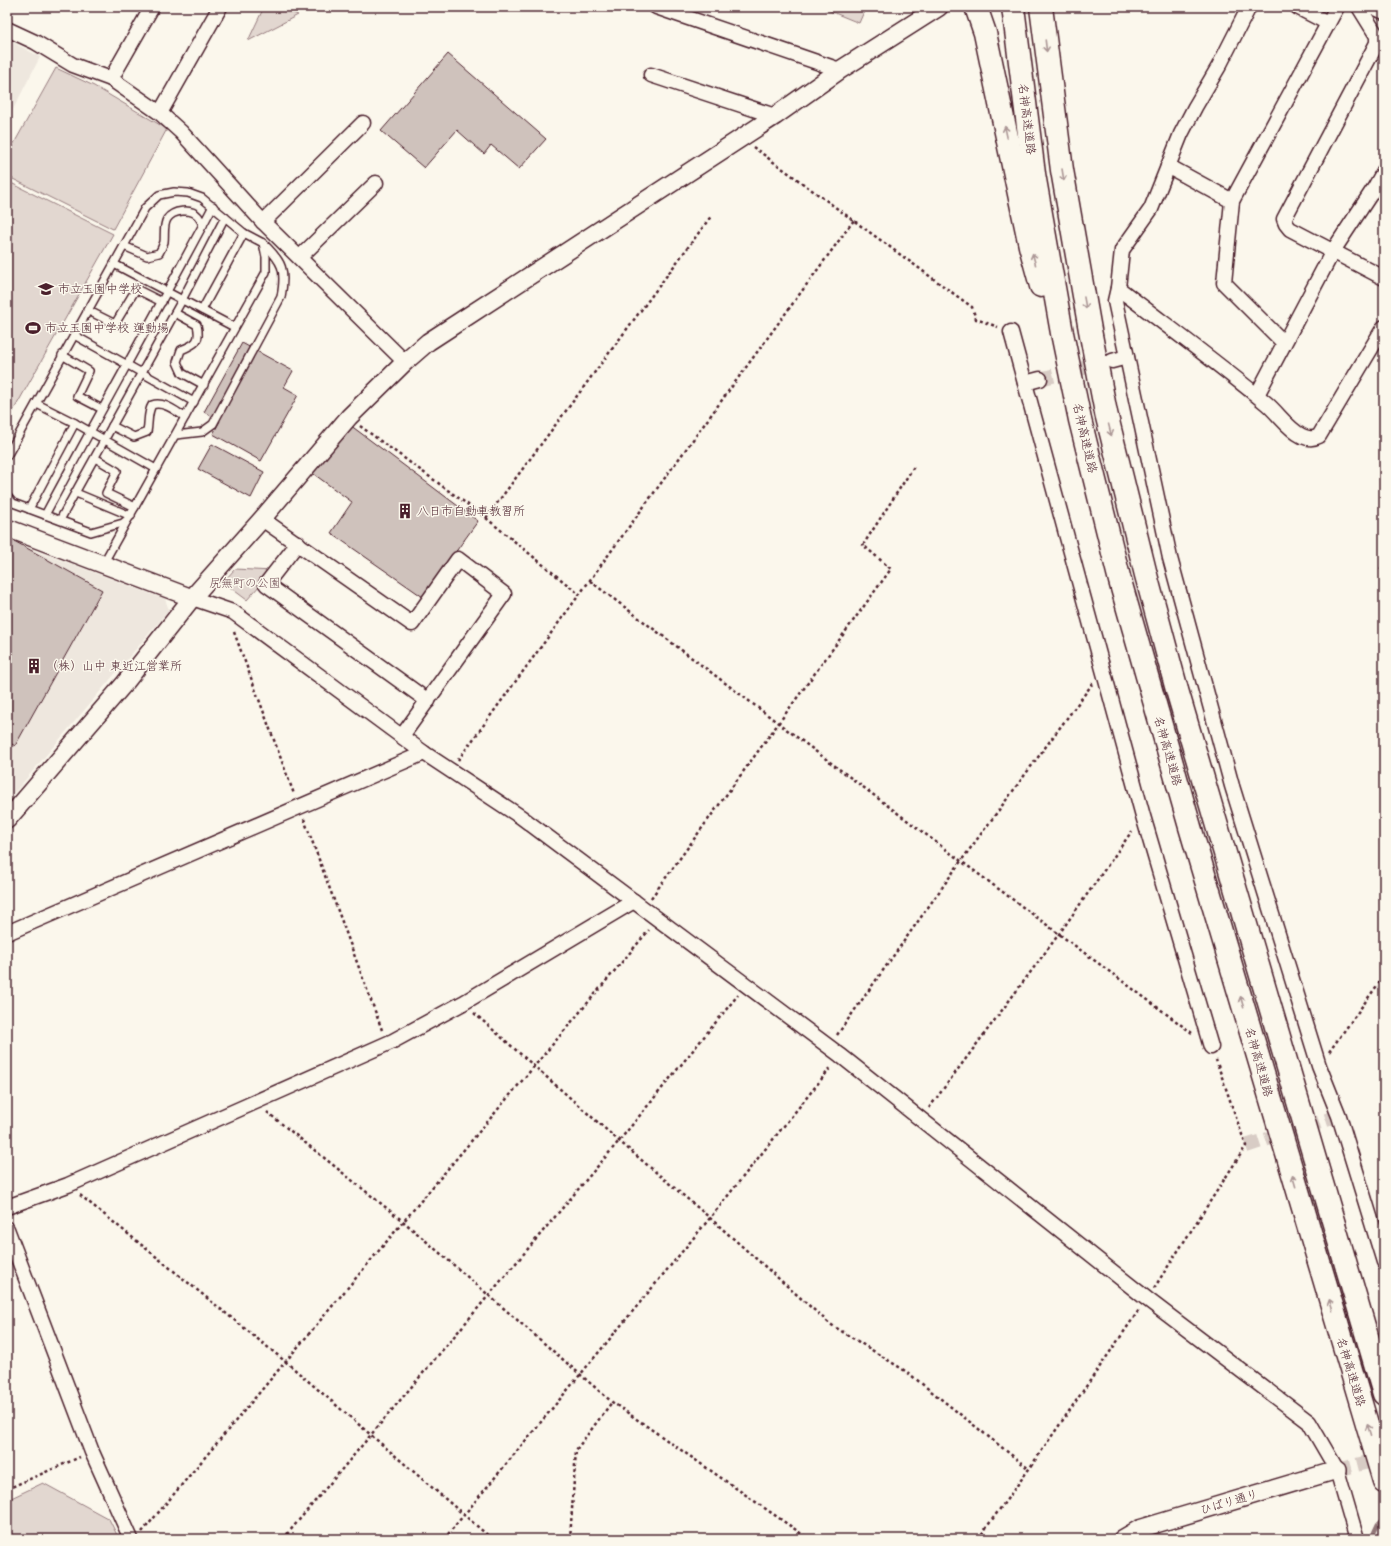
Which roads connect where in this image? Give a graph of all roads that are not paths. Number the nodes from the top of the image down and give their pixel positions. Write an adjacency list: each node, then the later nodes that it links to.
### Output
1 (152, 7): 19 (street)
2 (220, 7): 20 (street)
3 (656, 7): 17 (street)
4 (939, 7): 17 (street)
5 (976, 7): 84 (highway, one-way to 5)
6 (1013, 7): 84 (highway, 名神高速道路)
7 (1041, 7): 96 (highway, one-way to 96)
8 (1249, 7): 23 (street)
9 (1297, 7): 14 (street)
10 (1337, 7): 14 (street)
11 (1359, 7): 16 (street)
12 (1373, 7): 13 (street)
13 (1384, 12)
14 (1328, 23): 27 (street)
15 (7, 28): 19 (street)
16 (1380, 36): 35 (street)
17 (840, 70): 21 (street)
18 (650, 75): 21 (street)
19 (111, 79): 20 (street)
20 (160, 113): 30 (street)
21 (775, 116): 54 (street)
22 (363, 123): 30 (street)
23 (1168, 166): 27 (street); 39 (street)
24 (1384, 171): 26 (street)
25 (376, 183): 36 (street)
26 (1380, 189): 35 (street)
27 (1232, 202): 50 (street)
28 (212, 206): 29 (lane); 31 (lane); 34 (lane)
29 (226, 218): 32 (lane); 41 (lane)
30 (263, 222): 36 (street)
31 (203, 224): 34 (lane); 40 (lane)
32 (244, 233): 33 (lane); 44 (lane)
33 (263, 244): 46 (lane); 68 (lane)
34 (124, 246): 37 (lane)
35 (1333, 251): 38 (street); 50 (street)
36 (300, 257): 54 (street)
37 (114, 264): 40 (lane); 43 (lane)
38 (1384, 278)
39 (1118, 288): 52 (street); 60 (street)
40 (168, 292): 41 (lane); 42 (lane)
41 (182, 300): 44 (lane); 45 (lane)
42 (162, 302): 43 (lane); 55 (lane)
43 (87, 310): 49 (lane)
44 (202, 310): 46 (lane)
45 (175, 313): 56 (lane); 59 (lane)
46 (234, 327): 59 (lane)
47 (1384, 327): 60 (street)
48 (1011, 332): 58 (street)
49 (74, 335): 51 (lane); 55 (lane)
50 (1284, 343): 60 (street)
51 (62, 355): 62 (lane); 63 (lane)
52 (1127, 357): 53 (street); 95 (street)
53 (1112, 361)
54 (405, 362): 79 (street)
55 (126, 365): 56 (lane); 63 (lane)
56 (142, 373): 61 (lane); 66 (lane)
57 (1040, 379): 58 (street)
58 (1025, 383): 92 (street)
59 (204, 385): 61 (lane)
60 (1257, 395)
61 (194, 402): 64 (lane)
62 (37, 404): 65 (lane); 70 (lane)
63 (102, 409): 67 (lane)
64 (185, 417): 66 (lane); 68 (lane)
65 (75, 423): 67 (lane); 76 (lane)
66 (112, 426): 69 (lane)
67 (90, 431): 69 (lane); 77 (lane)
68 (176, 435): 72 (lane)
69 (105, 440): 71 (lane); 72 (lane)
70 (7, 456)
71 (95, 458): 73 (lane); 75 (lane)
72 (156, 469): 75 (lane)
73 (76, 493): 78 (lane); 80 (lane)
74 (7, 496): 76 (lane)
75 (136, 507): 78 (lane)
76 (29, 509): 77 (lane)
77 (45, 515): 80 (lane)
78 (131, 516): 80 (lane); 83 (lane)
79 (262, 519): 82 (street); 85 (street)
80 (60, 520)
81 (7, 528): 83 (street)
82 (298, 543): 86 (street); 86 (street)
83 (103, 564): 85 (street)
84 (1120, 581): 98 (highway, 名神高速道路, one-way to 84)
85 (192, 598): 87 (street); 89 (street)
86 (428, 701): 87 (street)
87 (402, 736): 88 (street)
88 (424, 753): 90 (street); 91 (street)
89 (7, 820)
90 (639, 905): 93 (street); 97 (street)
91 (7, 933)
92 (1211, 1047)
93 (7, 1207)
94 (7, 1229): 99 (street)
95 (1384, 1262)
96 (1384, 1394)
97 (1337, 1470): 100 (street, ひばり通り); 101 (street)
98 (1384, 1481)
99 (135, 1538)
100 (1122, 1539)
101 (1357, 1539)

